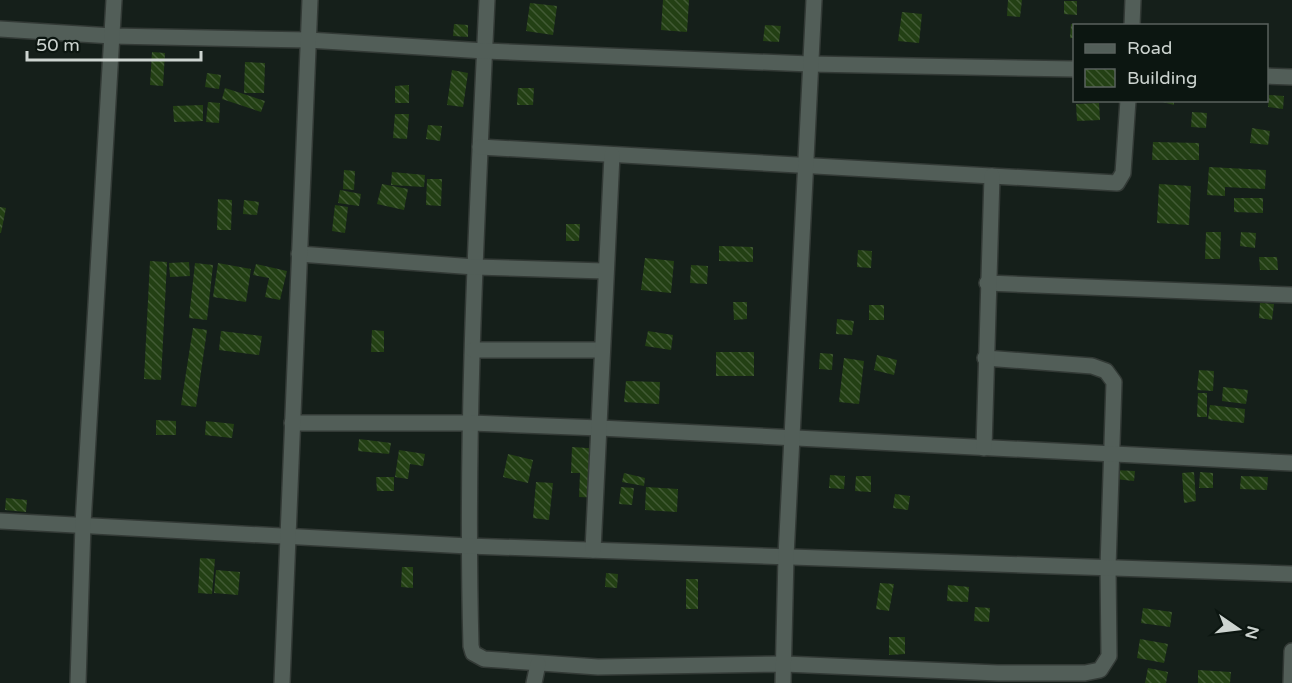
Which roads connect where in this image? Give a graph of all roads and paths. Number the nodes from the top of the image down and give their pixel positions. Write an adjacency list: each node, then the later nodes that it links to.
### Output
1 (114, 0): 8 (street)
2 (310, 0): 9 (street)
3 (487, 0): 10 (street)
4 (814, 0): 11 (street)
5 (1133, 0): 6 (street)
6 (1132, 24)
7 (0, 30): 8 (street)
8 (112, 36): 9 (street); 36 (street)
9 (308, 40): 10 (street); 20 (street)
10 (485, 51): 11 (street); 16 (street)
11 (810, 64): 12 (street); 18 (street)
12 (1073, 69)
13 (1268, 76): 14 (street)
14 (1292, 77)
15 (1128, 102): 19 (street)
16 (480, 147): 17 (street); 21 (street)
17 (612, 155): 18 (street); 22 (street)
18 (804, 166): 19 (street); 31 (street)
19 (992, 176): 23 (street)
20 (299, 254): 21 (street); 28 (street)
21 (475, 267): 22 (street); 25 (street)
22 (604, 271): 26 (street)
23 (987, 283): 24 (street); 27 (street)
24 (1292, 295)
25 (473, 350): 26 (street); 29 (street)
26 (602, 350): 30 (street)
27 (985, 358): 32 (street); 33 (street)
28 (292, 423): 29 (street); 37 (street)
29 (471, 423): 30 (street); 38 (street)
30 (600, 428): 31 (street); 39 (street)
31 (794, 436): 32 (street); 40 (street)
32 (984, 448): 33 (street)
33 (1111, 452): 34 (street); 41 (street)
34 (1292, 463)
35 (0, 521): 36 (street)
36 (83, 524): 37 (street); 47 (street)
37 (288, 536): 38 (street); 48 (street)
38 (468, 546): 39 (street); 44 (street)
39 (593, 550): 40 (street)
40 (786, 556): 41 (street); 45 (street)
41 (1108, 567): 42 (street); 46 (street)
42 (1292, 574)
43 (1292, 651): 51 (street)
44 (538, 664): 45 (street); 49 (street)
45 (784, 664): 46 (street); 50 (street)
46 (998, 678)
47 (78, 683)
48 (282, 683)
49 (534, 683)
50 (783, 683)
51 (1290, 683)

